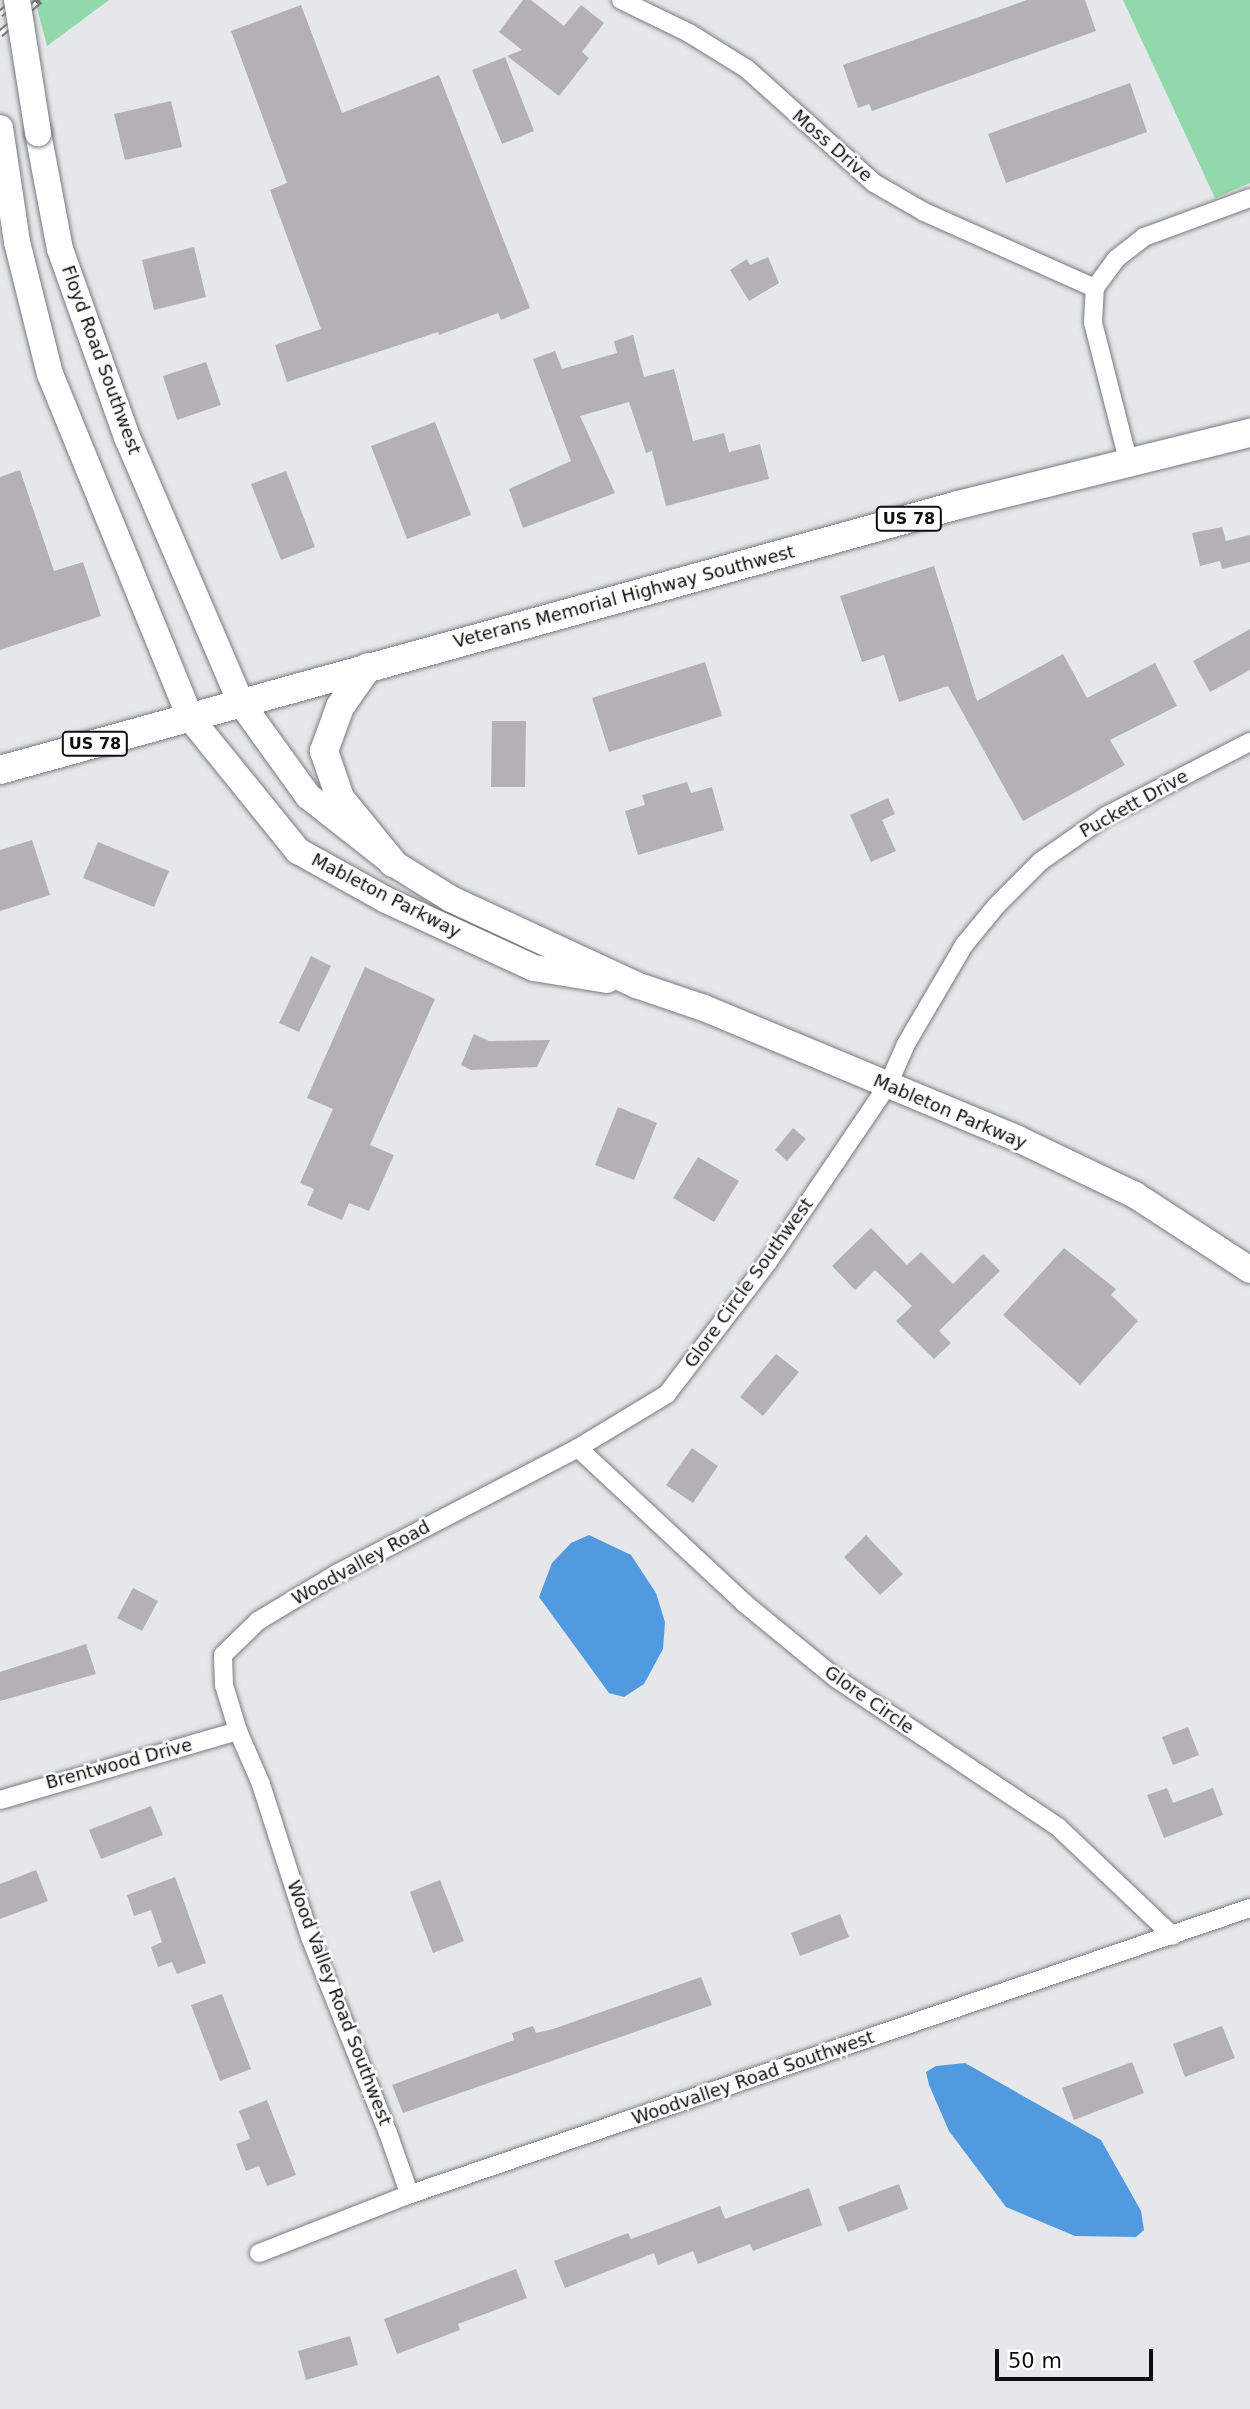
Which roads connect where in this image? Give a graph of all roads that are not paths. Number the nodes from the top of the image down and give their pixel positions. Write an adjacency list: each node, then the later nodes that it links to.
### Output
1 (17, 0): 9 (main road, Floyd Road Southwest, bridge)
2 (621, 0): 5 (street, Moss Drive)
3 (0, 128): 10 (main road)
4 (1250, 198): 5 (street)
5 (1095, 288): 7 (street)
6 (1250, 433): 7 (main road, Veterans Memorial Highway Southwest / US 78)
7 (1128, 460): 8 (main road, Veterans Memorial Highway Southwest / US 78)
8 (368, 667): 9 (main road, Veterans Memorial Highway Southwest / US 78); 13 (main road)
9 (241, 703): 10 (main road, Veterans Memorial Highway Southwest / US 78); 13 (main road, Mableton Parkway)
10 (191, 719): 12 (main road, Veterans Memorial Highway Southwest / US 78); 14 (main road, Mableton Parkway)
11 (1250, 741): 15 (street, Puckett Drive)
12 (0, 770)
13 (393, 863): 14 (main road, Mableton Parkway)
14 (636, 985): 15 (main road, Mableton Parkway)
15 (888, 1085): 16 (main road, Mableton Parkway); 17 (street, Glore Circle Southwest)
16 (1250, 1269)
17 (578, 1448): 18 (street, Woodvalley Road); 21 (street, Glore Circle)
18 (238, 1731): 19 (street, Brentwood Drive); 22 (street, Wood Valley Road Southwest)
19 (0, 1800)
20 (1250, 1908): 21 (street, Woodvalley Road Southwest)
21 (1173, 1936): 22 (street, Woodvalley Road Southwest)
22 (405, 2196): 23 (street, Woodvalley Road Southwest)
23 (259, 2253)

